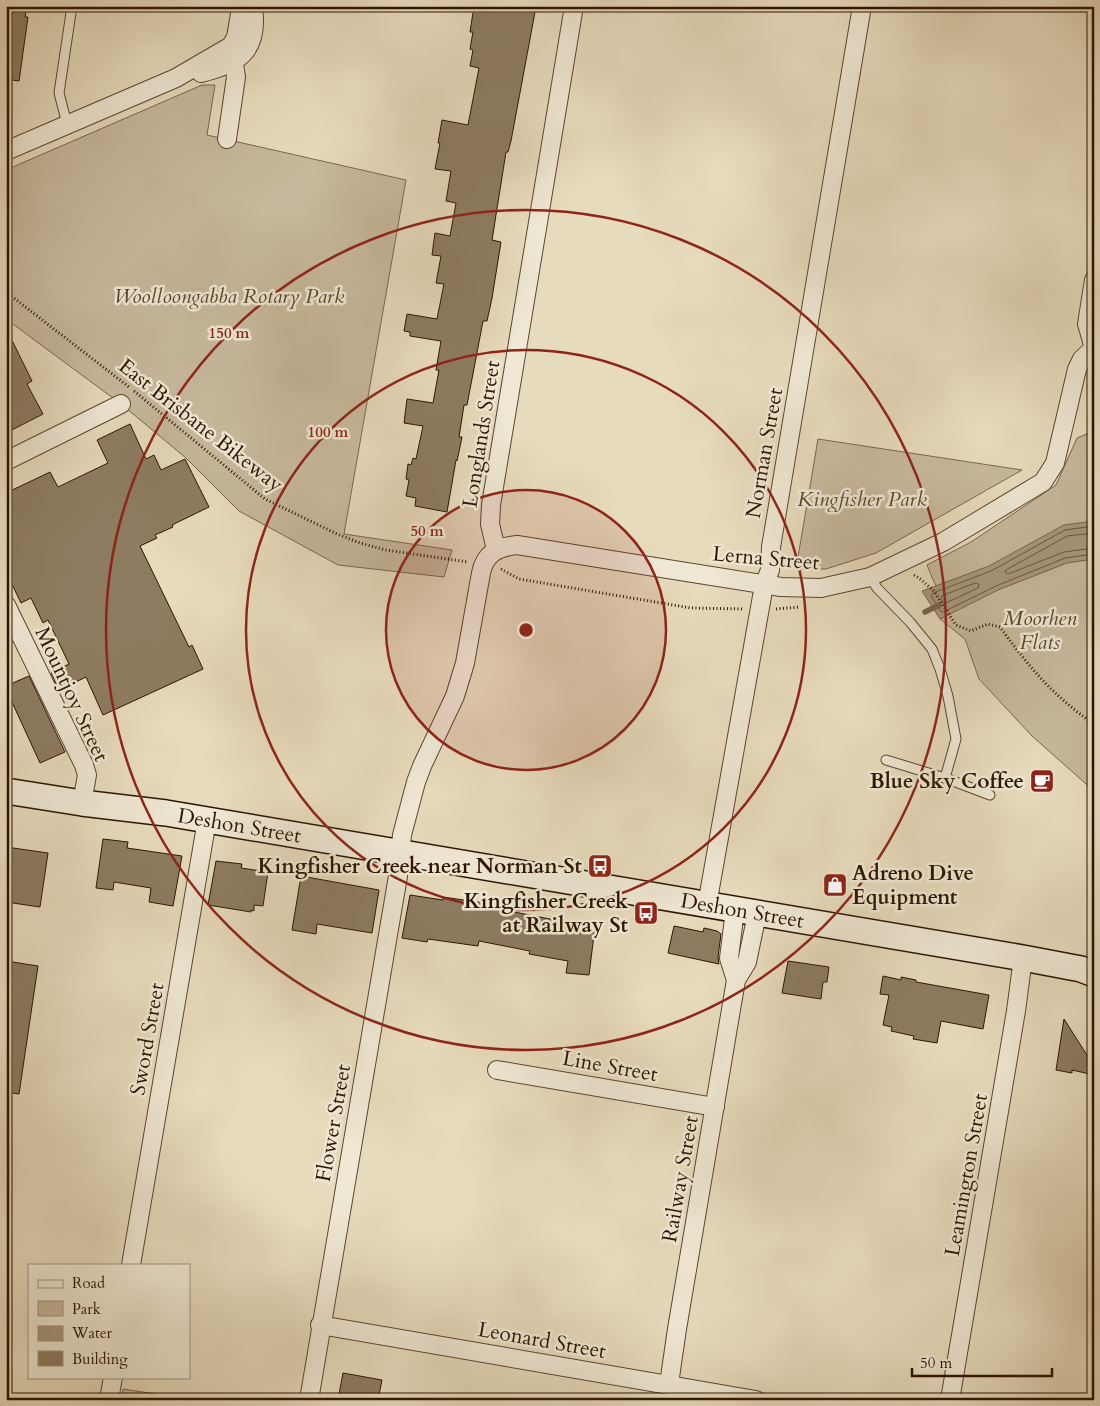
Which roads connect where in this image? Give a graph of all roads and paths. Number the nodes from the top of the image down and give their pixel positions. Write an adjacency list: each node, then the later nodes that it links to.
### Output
1 (72, 6): 7 (lane)
2 (244, 6): 6 (street)
3 (253, 6): 6 (street)
4 (574, 6): 15 (street, Longlands Street)
5 (862, 6): 19 (street, Norman Street)
6 (232, 53): 7 (street); 8 (street)
7 (67, 124): 9 (street)
8 (227, 139)
9 (6, 151)
10 (1094, 280): 12 (street)
11 (6, 292): 16 (path, East Brisbane Bikeway)
12 (1094, 348): 18 (street, Lerna Street)
13 (121, 404): 14 (street)
14 (6, 461)
15 (496, 550): 16 (street); 19 (street, Lerna Street)
16 (482, 565): 22 (path, East Brisbane Bikeway); 30 (street)
17 (908, 573): 23 (path)
18 (870, 577): 19 (street, Lerna Street); 25 (lane)
19 (764, 585): 22 (street, Norman Street)
20 (6, 605): 28 (street, Mountjoy Street)
21 (808, 606): 22 (path, East Brisbane Bikeway)
22 (760, 610): 31 (street, Norman Street)
23 (1094, 724)
24 (886, 760): 25 (lane)
25 (945, 778): 27 (lane)
26 (6, 791): 28 (street, Deshon Street)
27 (990, 796)
28 (82, 803): 29 (street, Deshon Street)
29 (207, 820): 30 (street, Deshon Street); 37 (street, Sword Street)
30 (401, 854): 31 (street, Deshon Street); 38 (street, Flower Street)
31 (707, 905): 32 (street, Deshon Street)
32 (746, 912): 33 (street, Deshon Street); 36 (street, Railway Street)
33 (1023, 958): 34 (street, Deshon Street); 44 (street, Leamington Street)
34 (1094, 974)
35 (497, 1070): 36 (street, Line Street)
36 (715, 1107): 40 (street, Railway Street)
37 (131, 1264)
38 (320, 1325): 40 (street, Leonard Street); 42 (street, Flower Street)
39 (112, 1378): 41 (street)
40 (669, 1384): 43 (street, Leonard Street)
41 (109, 1400)
42 (309, 1400)
43 (756, 1400)
44 (950, 1400)

